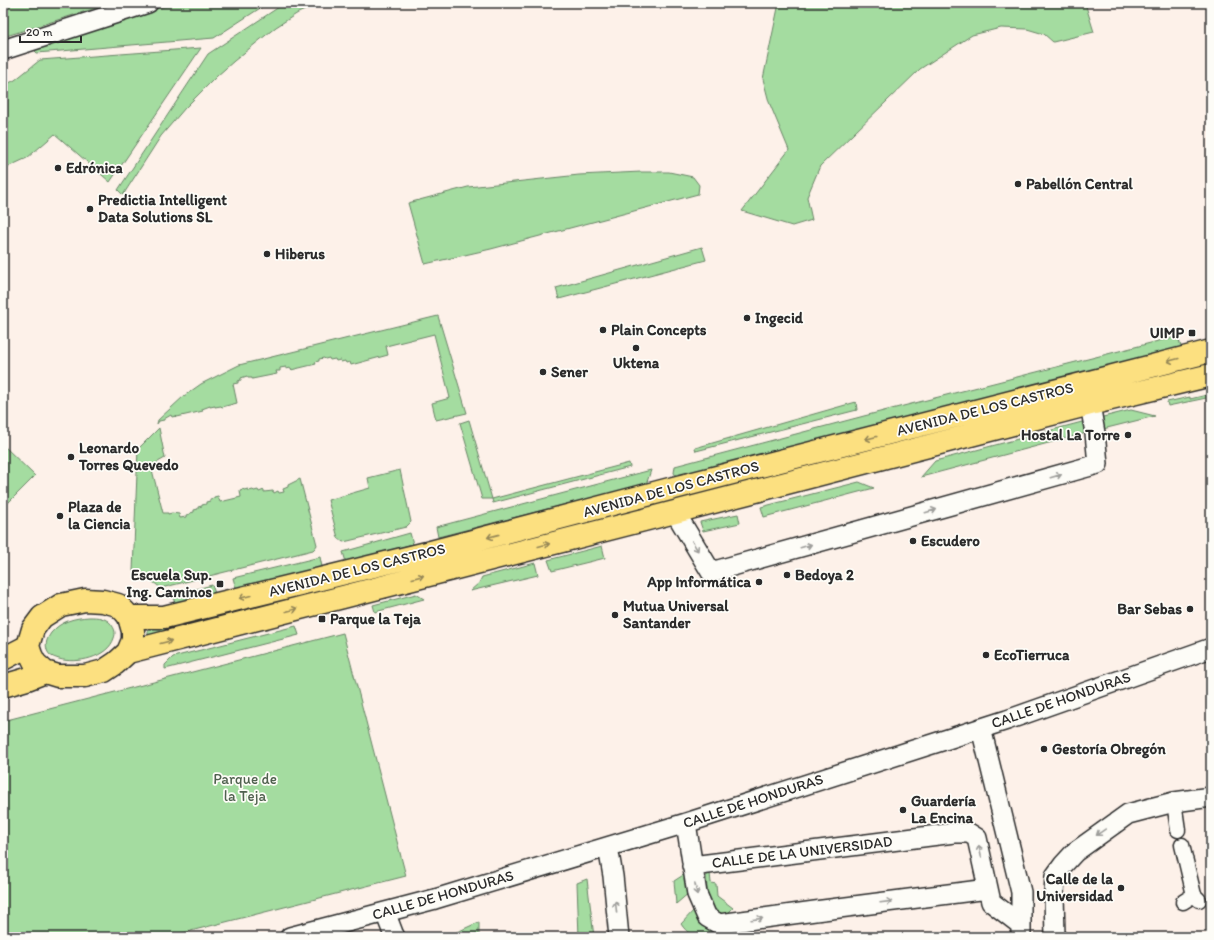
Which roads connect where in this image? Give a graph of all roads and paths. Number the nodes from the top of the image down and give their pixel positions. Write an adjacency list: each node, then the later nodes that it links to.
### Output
1 (148, 3): 2 (street)
2 (3, 50)
3 (1211, 351): 7 (main road, AVENIDA DE LOS CASTROS, one-way to 7)
4 (1211, 375): 5 (main road, AVENIDA DE LOS CASTROS)
5 (1090, 404): 6 (main road, AVENIDA DE LOS CASTROS); 6 (street, AVENIDA DE LOS CASTROS, one-way to 5)
6 (675, 512): 10 (main road, AVENIDA DE LOS CASTROS, one-way to 6)
7 (129, 617): 8 (main road); 10 (main road)
8 (28, 646): 11 (main road); 12 (main road)
9 (1211, 648): 14 (street, CALLE DE HONDURAS)
10 (128, 652): 12 (main road)
11 (3, 660)
12 (45, 672): 13 (main road)
13 (3, 686)
14 (981, 728): 17 (street, CALLE DE HONDURAS); 25 (street, CALLE DE LA UNIVERSIDAD)
15 (1211, 797): 16 (street)
16 (1174, 802): 18 (street); 29 (street, one-way to 29)
17 (686, 823): 20 (street, CALLE DE HONDURAS); 21 (street, CALLE DE LA UNIVERSIDAD)
18 (1178, 830)
19 (1182, 845): 23 (street)
20 (608, 847): 24 (street, CALLE DE HONDURAS); 28 (street, one-way to 20)
21 (692, 866): 22 (street, CALLE DE LA UNIVERSIDAD, one-way to 22); 22 (street, CALLE DE LA UNIVERSIDAD, one-way to 21)
22 (988, 889): 25 (street, CALLE DE LA UNIVERSIDAD)
23 (1192, 899)
24 (385, 912): 26 (street, CALLE DE HONDURAS); 27 (street)
25 (1021, 931)
26 (290, 937)
27 (396, 937)
28 (619, 937)
29 (1055, 937)

